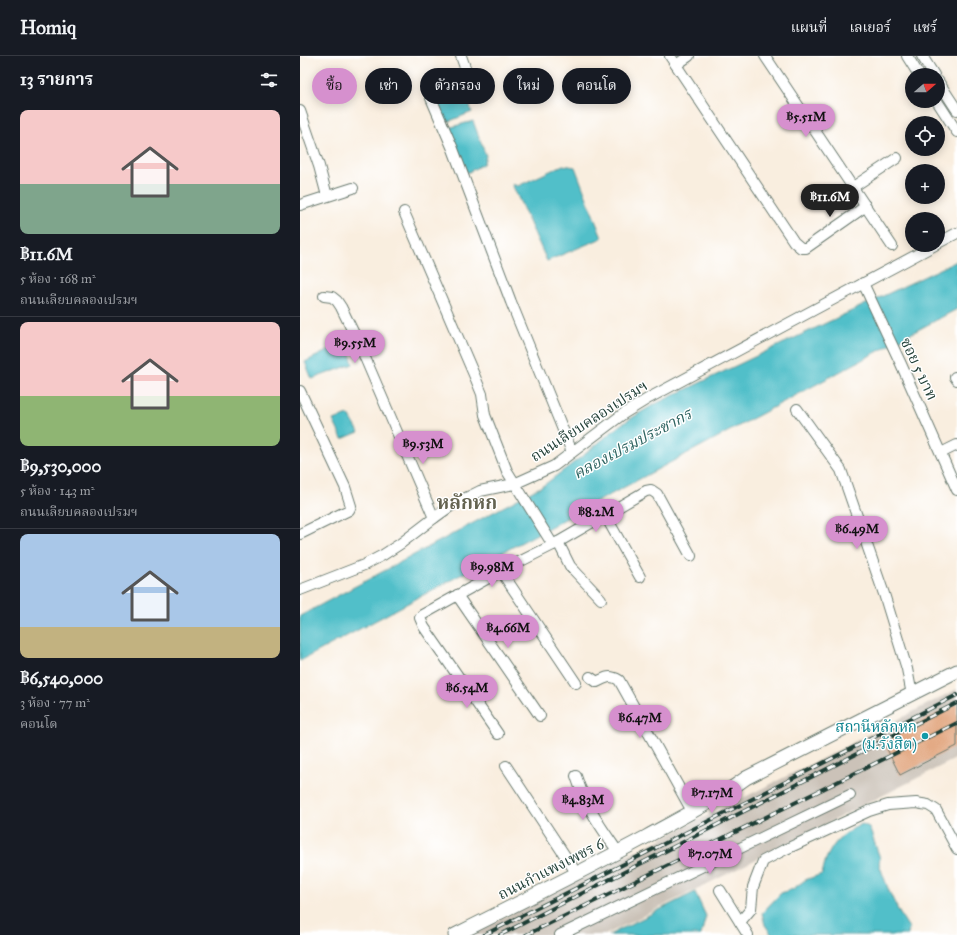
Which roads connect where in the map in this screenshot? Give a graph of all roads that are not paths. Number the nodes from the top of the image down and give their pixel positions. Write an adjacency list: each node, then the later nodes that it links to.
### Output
1 (462, 56): 31 (street)
2 (670, 56): 7 (street)
3 (689, 56): 7 (street)
4 (765, 56): 16 (street)
5 (907, 56): 8 (street)
6 (922, 56): 9 (street)
7 (676, 65): 20 (street)
8 (915, 68)
9 (930, 68)
10 (945, 92): 12 (street)
11 (942, 108): 14 (street)
12 (957, 110)
13 (300, 111): 18 (street)
14 (957, 132)
15 (897, 158): 16 (street)
16 (853, 187): 20 (street)
17 (353, 188): 18 (street)
18 (327, 196): 19 (street)
19 (300, 205)
20 (866, 206): 24 (street)
21 (404, 212): 33 (street)
22 (957, 233): 23 (street)
23 (945, 240)
24 (892, 246)
25 (922, 252): 26 (street, ถนนเลียบคลองเปรมฯ)
26 (863, 283): 31 (street, ถนนเลียบคลองเปรมฯ); 32 (street, ซอย 5 บาท)
27 (324, 296): 36 (street)
28 (300, 391): 37 (street)
29 (798, 409): 48 (street)
30 (957, 446): 32 (street)
31 (572, 452): 33 (street, ถนนเลียบคลองเปรมฯ)
32 (941, 453): 34 (street, ซอย 5 บาท)
33 (518, 488): 36 (street, ถนนเลียบคลองเปรมฯ); 38 (street)
34 (957, 490)
35 (605, 515): 38 (street); 39 (street); 41 (street)
36 (434, 518): 42 (street, ถนนเลียบคลองเปรมฯ)
37 (300, 534)
38 (553, 542): 40 (street); 44 (street)
39 (691, 556)
40 (501, 571): 43 (street); 47 (street)
41 (640, 577)
42 (301, 585)
43 (457, 595): 49 (street); 50 (street)
44 (601, 599)
45 (957, 671): 48 (main road, ถนนกำแพงเพชร 6)
46 (590, 677): 54 (street)
47 (576, 683)
48 (912, 695): 54 (main road, ถนนกำแพงเพชร 6)
49 (540, 716)
50 (498, 734)
51 (506, 766): 57 (street)
52 (576, 776): 56 (street)
53 (850, 795): 61 (street)
54 (692, 811): 56 (main road, ถนนกำแพงเพชร 6)
55 (957, 849): 59 (street)
56 (618, 852): 57 (main road, ถนนกำแพงเพชร 6)
57 (577, 874): 60 (main road, ถนนกำแพงเพชร 6)
58 (720, 890): 59 (street)
59 (740, 922): 62 (street)
60 (455, 935)
61 (560, 935)
62 (748, 935)

